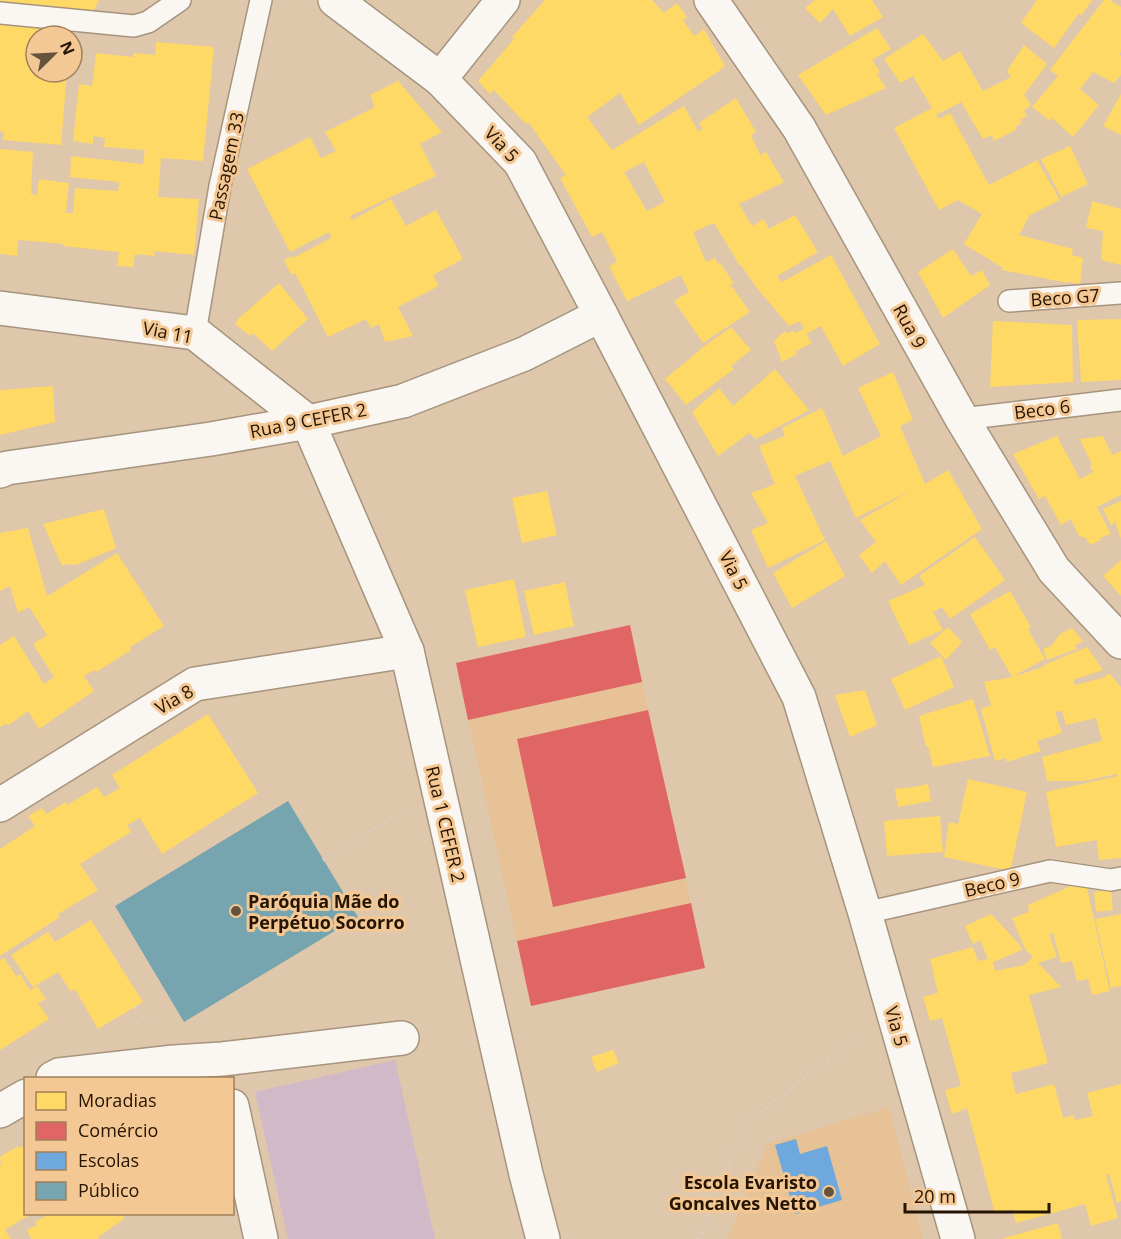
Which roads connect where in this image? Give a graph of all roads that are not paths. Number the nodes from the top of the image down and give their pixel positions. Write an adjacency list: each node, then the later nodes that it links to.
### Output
1 (180, 0): 6 (lane)
2 (261, 0): 12 (lane, Passagem 33)
3 (335, 0): 7 (street, Via 5)
4 (503, 0): 7 (street)
5 (711, 0): 14 (street, Rua 9)
6 (0, 14)
7 (440, 79): 11 (street, Via 5)
8 (1121, 293): 9 (lane, Beco G7)
9 (1009, 301)
10 (0, 308): 12 (street, Via 11)
11 (601, 315): 15 (street, Rua 9 CEFER 2); 21 (street, Via 5)
12 (195, 333): 15 (street, Via 11)
13 (1121, 400): 14 (lane, Beco 6)
14 (962, 419): 17 (street, Rua 9)
15 (308, 422): 16 (street, Rua 9 CEFER 2); 18 (street, Rua 1 CEFER 2)
16 (0, 471)
17 (1121, 642)
18 (407, 651): 19 (street, Via 8); 29 (street, Rua 1 CEFER 2)
19 (0, 805)
20 (1121, 878): 21 (lane, Beco 9)
21 (865, 913): 30 (street, Via 5)
22 (402, 1038): 23 (street)
23 (224, 1069): 24 (street)
24 (55, 1077)
25 (24, 1097): 26 (street)
26 (0, 1111)
27 (234, 1115): 28 (street)
28 (261, 1239)
29 (543, 1239)
30 (958, 1239)

